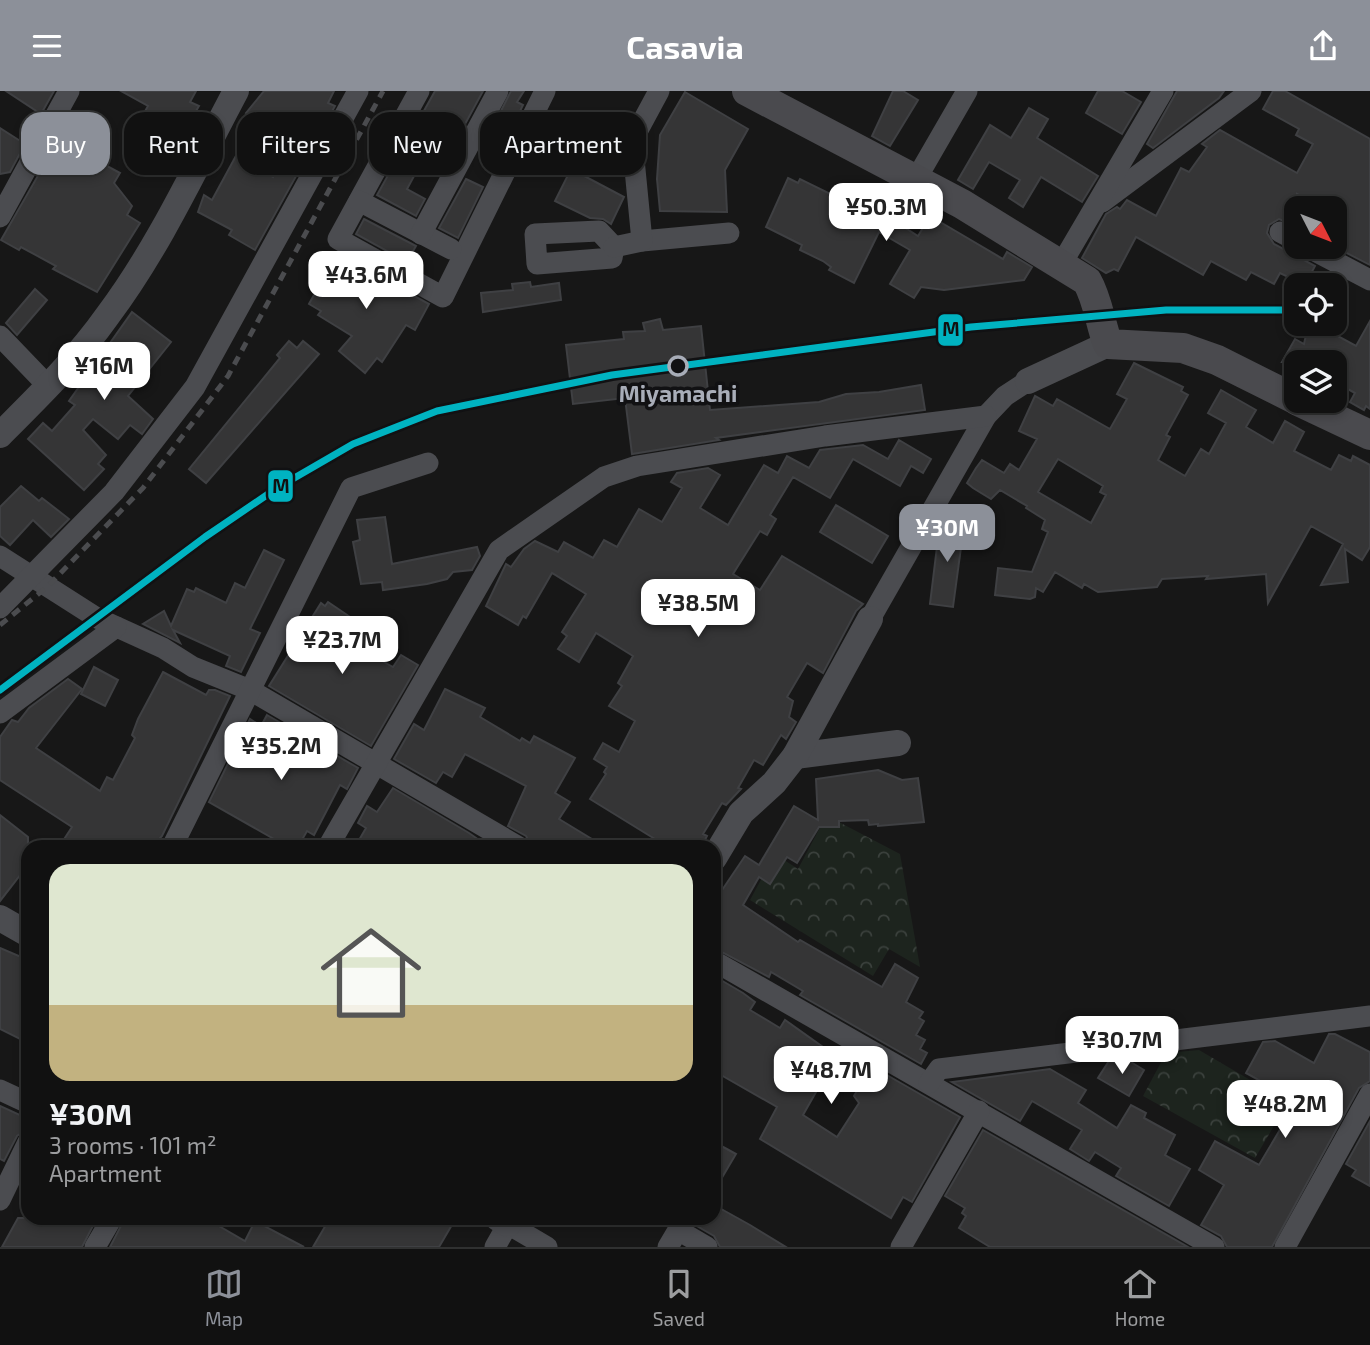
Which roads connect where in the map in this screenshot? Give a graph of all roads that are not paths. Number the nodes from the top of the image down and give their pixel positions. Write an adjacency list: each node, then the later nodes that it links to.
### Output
1 (69, 91): 15 (street)
2 (236, 91): 27 (street)
3 (358, 91): 35 (street)
4 (419, 91): 13 (street)
5 (498, 91): 17 (street)
6 (545, 91): 13 (street)
7 (659, 91): 18 (street)
8 (967, 91): 12 (street)
9 (1163, 91): 14 (street)
10 (1251, 91): 14 (street)
11 (761, 94): 12 (main road)
12 (915, 181): 22 (main road)
13 (359, 201): 17 (street)
14 (1095, 207): 22 (street)
15 (0, 217)
16 (729, 233): 18 (street)
17 (421, 234): 20 (street)
18 (642, 241): 19 (street)
19 (614, 247)
20 (451, 249)
21 (1330, 259): 23 (street)
22 (1062, 263): 25 (main road)
23 (1370, 280)
24 (0, 336): 27 (street)
25 (1108, 344): 26 (street); 28 (main road)
26 (1028, 380): 30 (street)
27 (48, 387): 32 (street)
28 (1284, 393)
29 (1332, 413): 31 (main road)
30 (986, 416): 37 (street); 43 (street)
31 (1367, 426)
32 (0, 435)
33 (428, 463): 39 (street)
34 (0, 556): 35 (street)
35 (33, 576): 36 (street); 38 (street)
36 (0, 608)
37 (870, 619): 42 (street)
38 (116, 627): 39 (street); 40 (street)
39 (250, 689): 43 (street); 44 (street)
40 (0, 713)
41 (898, 743): 42 (street)
42 (795, 756): 47 (street)
43 (377, 763): 45 (street); 46 (street)
44 (175, 840)
45 (332, 840)
46 (507, 840)
47 (721, 846)
48 (0, 918): 49 (street)
49 (21, 930)
50 (721, 965): 52 (street)
51 (1370, 1016): 52 (street)
52 (929, 1083): 56 (street)
53 (0, 1090): 55 (street)
54 (1370, 1094): 69 (street)
55 (21, 1100)
56 (979, 1111): 67 (street); 68 (street)
57 (21, 1156): 58 (street)
58 (0, 1200)
59 (108, 1225): 62 (street)
60 (504, 1225): 63 (street)
61 (514, 1225): 64 (street)
62 (95, 1247)
63 (495, 1247)
64 (547, 1247)
65 (668, 1247): 66 (street)
66 (707, 1247)
67 (901, 1247)
68 (1214, 1247)
69 (1285, 1247)

